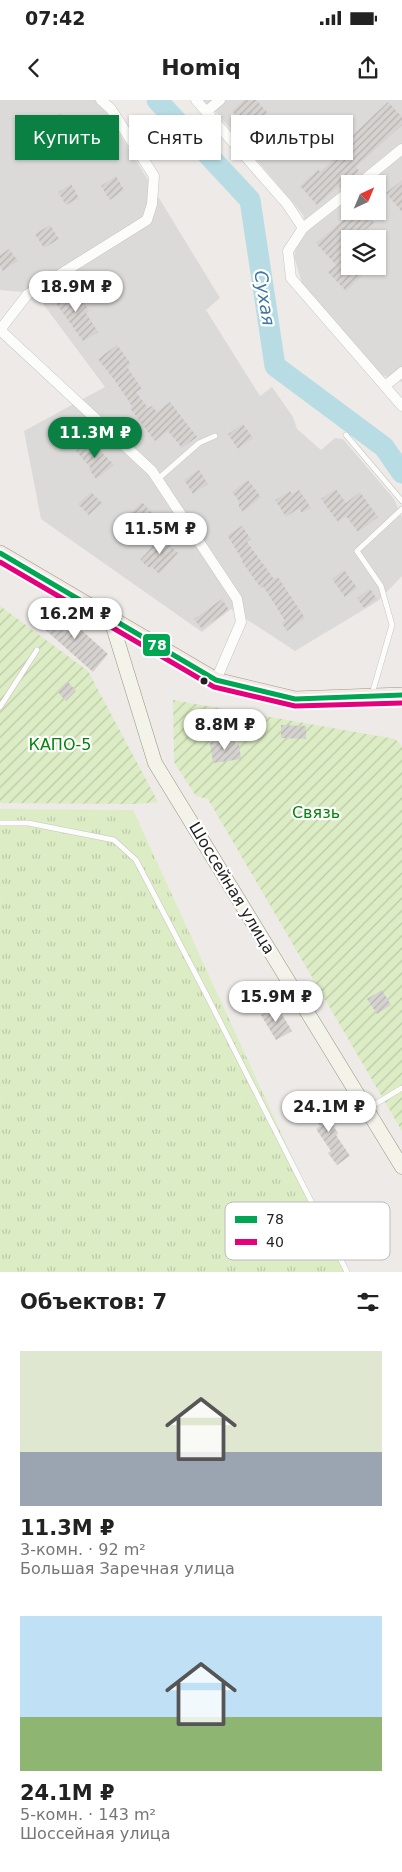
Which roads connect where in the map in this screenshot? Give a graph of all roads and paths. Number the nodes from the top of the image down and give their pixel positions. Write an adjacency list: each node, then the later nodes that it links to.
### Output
1 (101, 100): 9 (street)
2 (196, 100): 4 (street)
3 (220, 100): 4 (street)
4 (207, 111): 8 (street)
5 (402, 150): 6 (street)
6 (370, 175)
7 (341, 198): 8 (street)
8 (303, 228): 11 (street)
9 (0, 330): 15 (street)
10 (402, 372): 11 (street)
11 (385, 386): 12 (street)
12 (402, 406)
13 (346, 435): 16 (lane)
14 (215, 436): 15 (lane)
15 (158, 479): 21 (street)
16 (402, 501)
17 (402, 509): 23 (lane)
18 (0, 553): 19 (main road)
19 (111, 620): 21 (main road); 27 (street, Шоссейная улица)
20 (37, 650): 24 (lane)
21 (216, 680): 23 (main road)
22 (402, 695): 23 (main road)
23 (372, 696)
24 (0, 707)
25 (0, 823): 29 (lane)
26 (402, 1088): 27 (lane)
27 (367, 1110): 28 (street, Шоссейная улица)
28 (402, 1167)
29 (311, 1202)
30 (340, 1260): 31 (lane)
31 (346, 1272)

